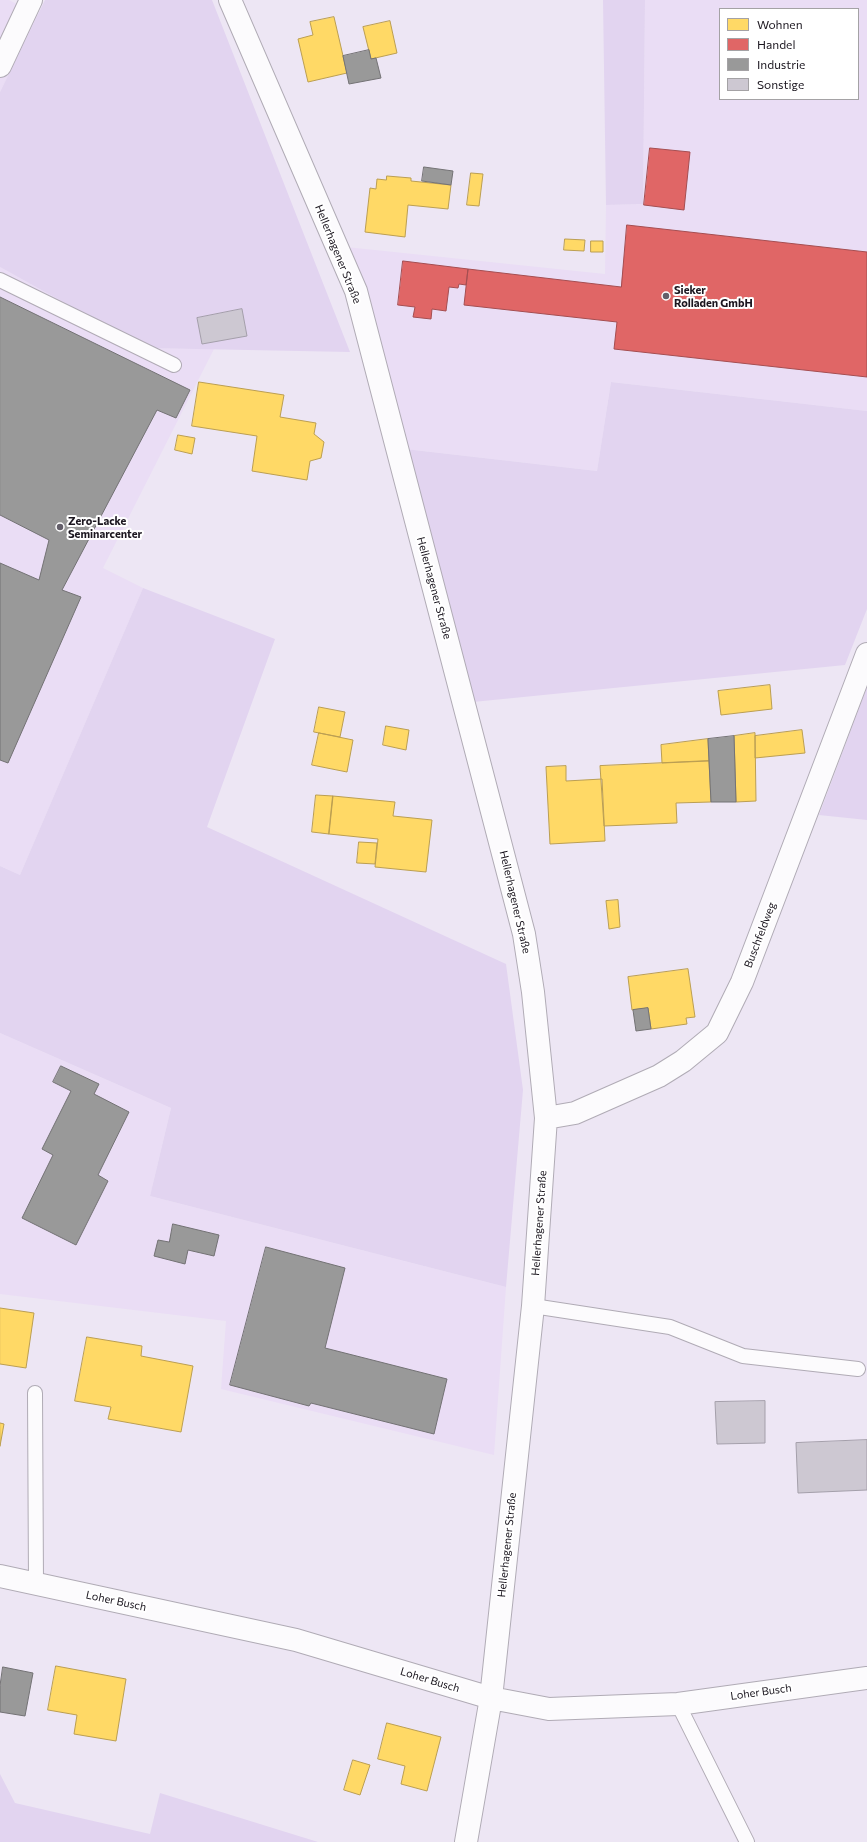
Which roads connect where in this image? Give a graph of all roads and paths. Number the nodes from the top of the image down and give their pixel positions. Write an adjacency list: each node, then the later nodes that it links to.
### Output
1 (31, 0): 3 (street)
2 (230, 0): 7 (street, Hellerhagener Straße)
3 (0, 66)
4 (0, 280): 5 (lane)
5 (174, 365)
6 (867, 654): 7 (street, Buschfeldweg)
7 (546, 1118): 8 (street, Hellerhagener Straße)
8 (533, 1306): 9 (lane); 14 (street, Hellerhagener Straße)
9 (858, 1369)
10 (35, 1393): 12 (lane)
11 (0, 1576): 12 (street, Loher Busch)
12 (36, 1584): 14 (street, Loher Busch)
13 (867, 1678): 15 (street, Loher Busch)
14 (491, 1698): 15 (street, Loher Busch); 16 (street, Hellerhagener Straße)
15 (678, 1704): 17 (lane)
16 (466, 1842)
17 (747, 1842)

